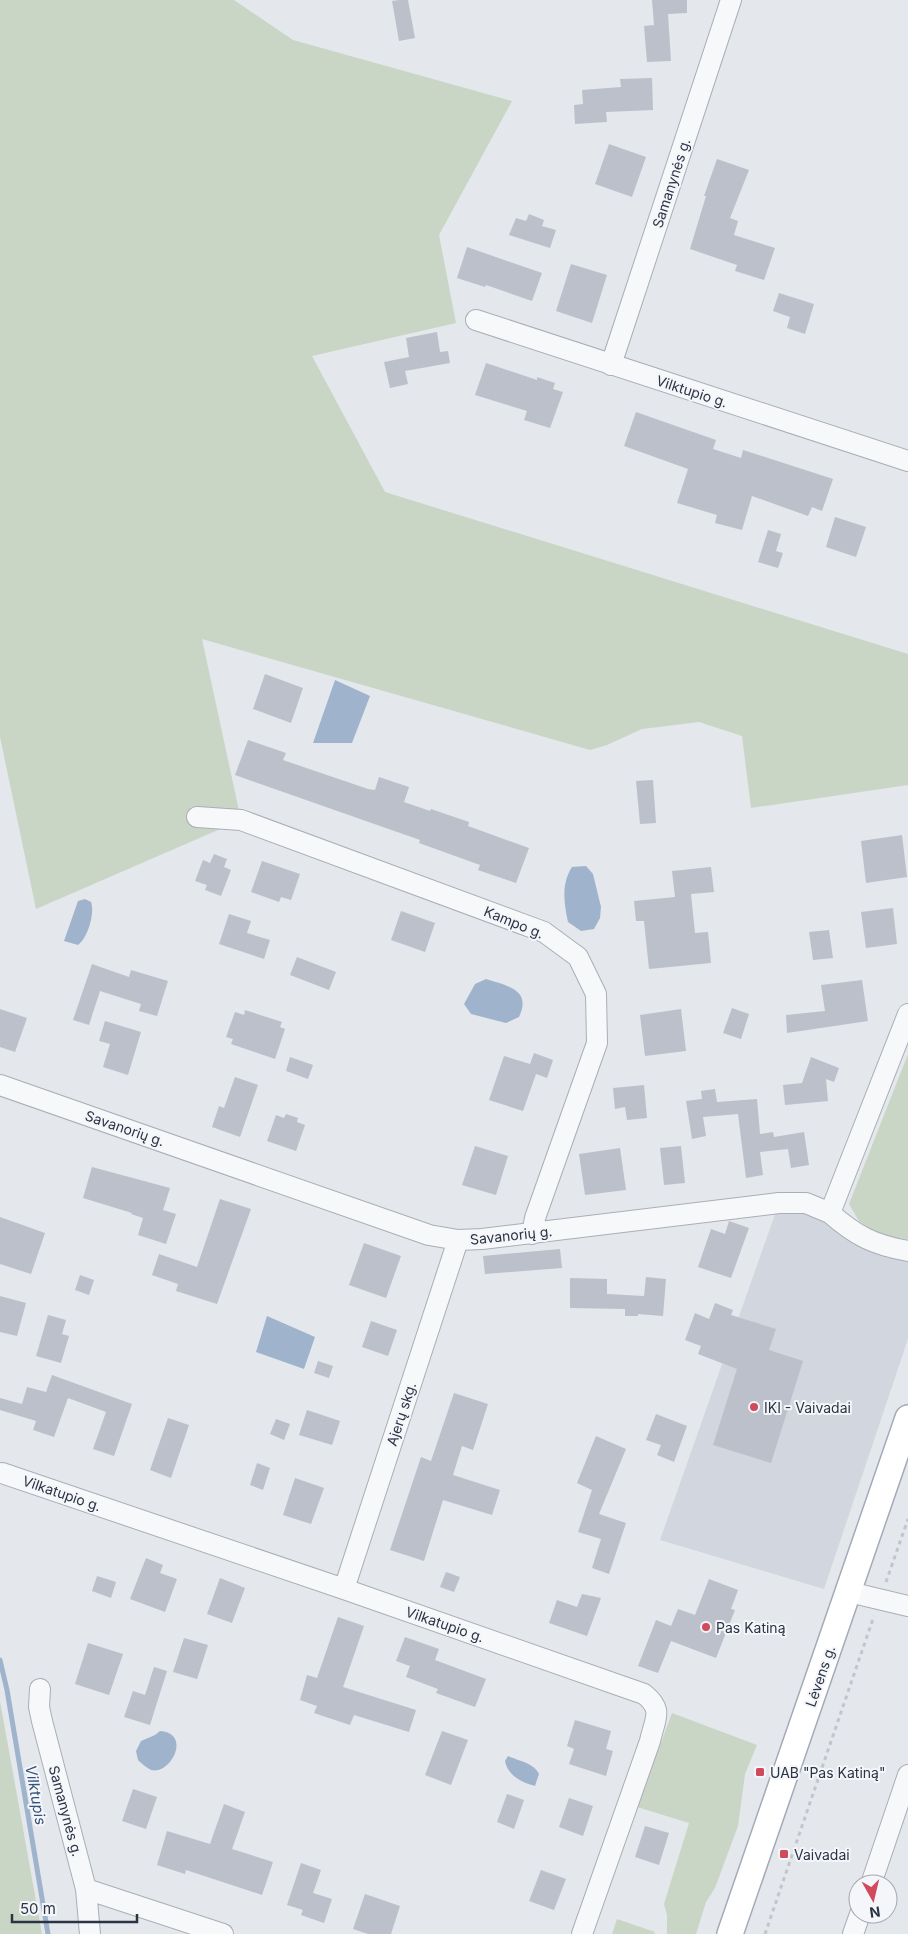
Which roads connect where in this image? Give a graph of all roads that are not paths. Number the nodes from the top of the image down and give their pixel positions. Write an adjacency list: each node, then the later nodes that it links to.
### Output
1 (731, 0): 3 (street, Samanynės g.)
2 (476, 320): 3 (street, Vilktupio g.)
3 (611, 365): 4 (street, Vilktupio g.)
4 (908, 461)
5 (198, 817): 9 (street, Kampo g.)
6 (908, 1014): 8 (street)
7 (0, 1085): 10 (street, Savanorių g.)
8 (830, 1213): 9 (street, Savanorių g.); 11 (street, Savanorių g.)
9 (532, 1234): 10 (street, Savanorių g.)
10 (458, 1240): 14 (street, Ajerų skg.)
11 (908, 1251)
12 (908, 1418): 15 (main road, Lėvens g.)
13 (2, 1473): 14 (street, Vilkatupio g.)
14 (344, 1589): 23 (street, Vilkatupio g.)
15 (849, 1592): 16 (street); 24 (main road, Lėvens g.)
16 (908, 1606)
17 (40, 1689): 20 (street, Samanynės g.)
18 (908, 1775): 19 (street)
19 (874, 1874)
20 (86, 1889): 21 (street, Samanynės g.); 22 (street)
21 (90, 1934)
22 (223, 1934)
23 (582, 1934)
24 (730, 1934)

